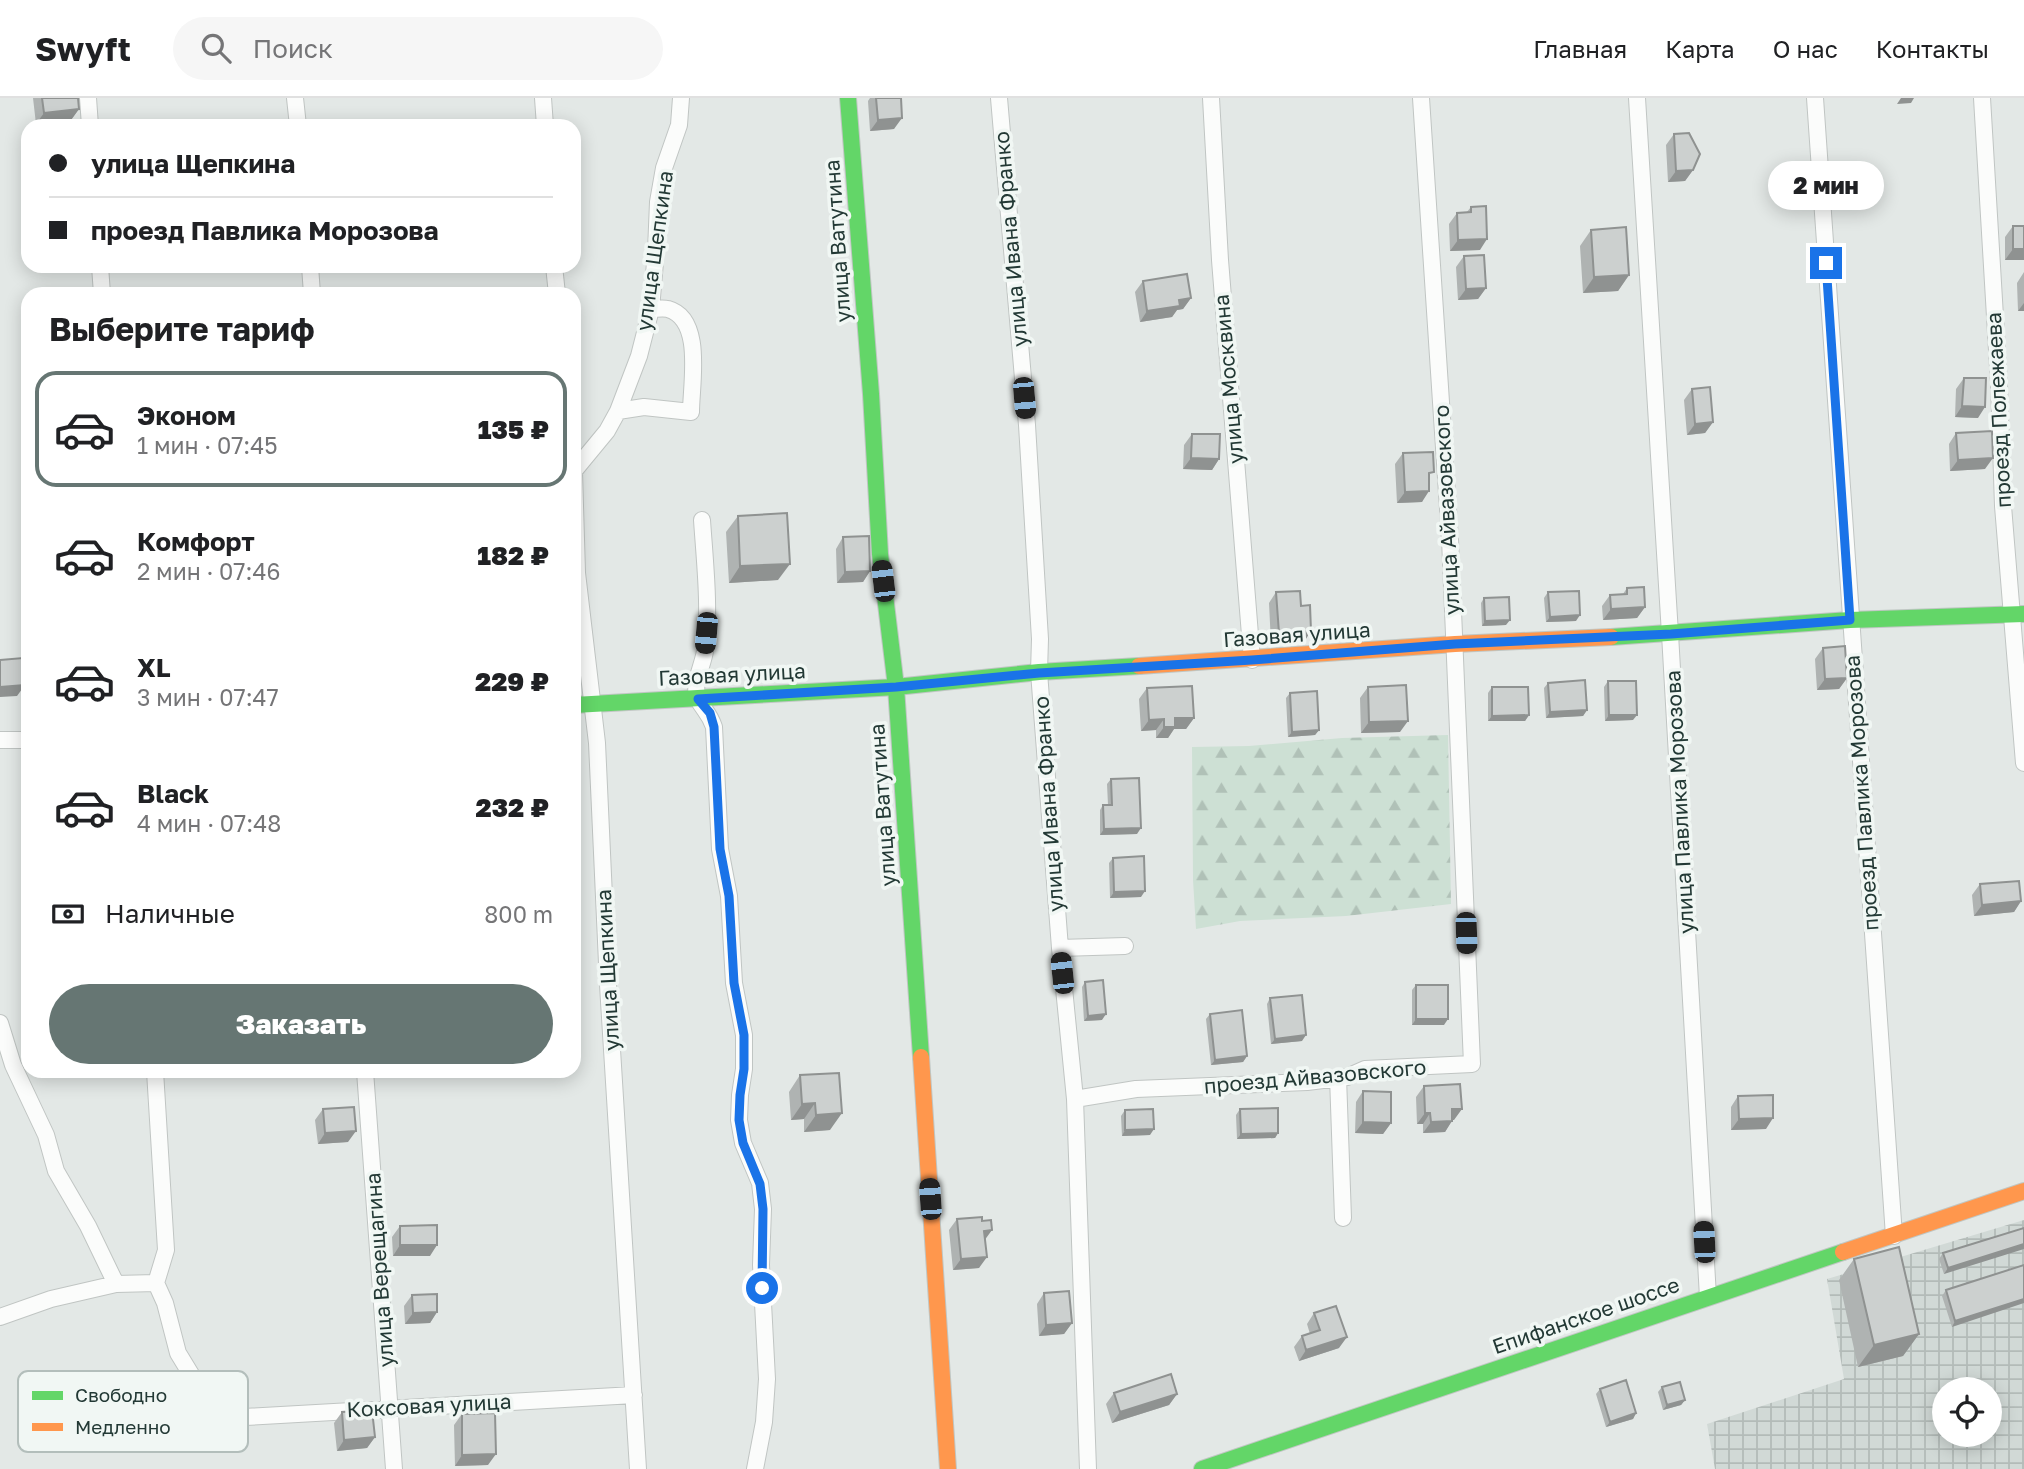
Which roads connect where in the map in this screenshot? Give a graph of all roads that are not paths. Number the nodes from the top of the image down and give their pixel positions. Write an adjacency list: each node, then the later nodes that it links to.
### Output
1 (88, 98): 12 (street)
2 (295, 98): 13 (street)
3 (543, 98): 14 (street)
4 (681, 98): 15 (street, улица Щепкина)
5 (848, 98): 26 (street, улица Ватутина)
6 (999, 98): 25 (street, улица Ивана Франко)
7 (1211, 98): 24 (street, улица Москвина)
8 (1421, 98): 23 (street, улица Айвазовского)
9 (1637, 98): 22 (street, улица Павлика Морозова)
10 (1815, 98): 21 (street, проезд Павлика Морозова)
11 (1982, 98): 20 (street, проезд Полежаева)
12 (90, 119)
13 (297, 119)
14 (544, 119)
15 (651, 309): 16 (street, улица Щепкина); 16 (street)
16 (618, 411): 17 (street, улица Щепкина)
17 (581, 463)
18 (702, 520): 27 (street)
19 (581, 610): 28 (street, улица Щепкина)
20 (2018, 614): 21 (street, Газовая улица); 32 (street, проезд Полежаева)
21 (1850, 620): 22 (street, Газовая улица); 43 (street, проезд Павлика Морозова)
22 (1671, 634): 23 (street, Газовая улица); 46 (street, улица Павлика Морозова)
23 (1455, 644): 24 (street, Газовая улица); 36 (street, улица Айвазовского)
24 (1252, 660): 25 (street, Газовая улица)
25 (1039, 673): 26 (street, Газовая улица); 34 (street, улица Ивана Франко)
26 (896, 687): 27 (street, Газовая улица); 55 (street, улица Ватутина)
27 (698, 699): 28 (street, Газовая улица); 54 (street)
28 (591, 704): 29 (street, Газовая улица); 49 (street, улица Щепкина)
29 (581, 705)
30 (0, 740): 31 (street)
31 (21, 740)
32 (2024, 763)
33 (1125, 946): 34 (street)
34 (1060, 948): 40 (street, улица Ивана Франко)
35 (0, 1023): 45 (street)
36 (1472, 1064): 37 (street, проезд Айвазовского)
37 (1338, 1077): 40 (street, проезд Айвазовского); 42 (street)
38 (155, 1078): 44 (street)
39 (366, 1078): 50 (street, улица Верещагина)
40 (1075, 1099): 56 (street, улица Ивана Франко)
41 (2024, 1191): 43 (street, Епифанское шоссе)
42 (1343, 1218)
43 (1894, 1236): 46 (street, Епифанское шоссе)
44 (156, 1283): 45 (street); 48 (street, Коксовая улица)
45 (116, 1284): 47 (street)
46 (1707, 1297): 57 (street, Епифанское шоссе)
47 (0, 1317)
48 (188, 1371)
49 (634, 1395): 50 (street, Коксовая улица); 53 (street, улица Щепкина)
50 (390, 1408): 51 (street, Коксовая улица); 52 (street, улица Верещагина)
51 (248, 1417)
52 (394, 1469)
53 (638, 1469)
54 (755, 1469)
55 (948, 1469)
56 (1088, 1469)
57 (1202, 1469)

